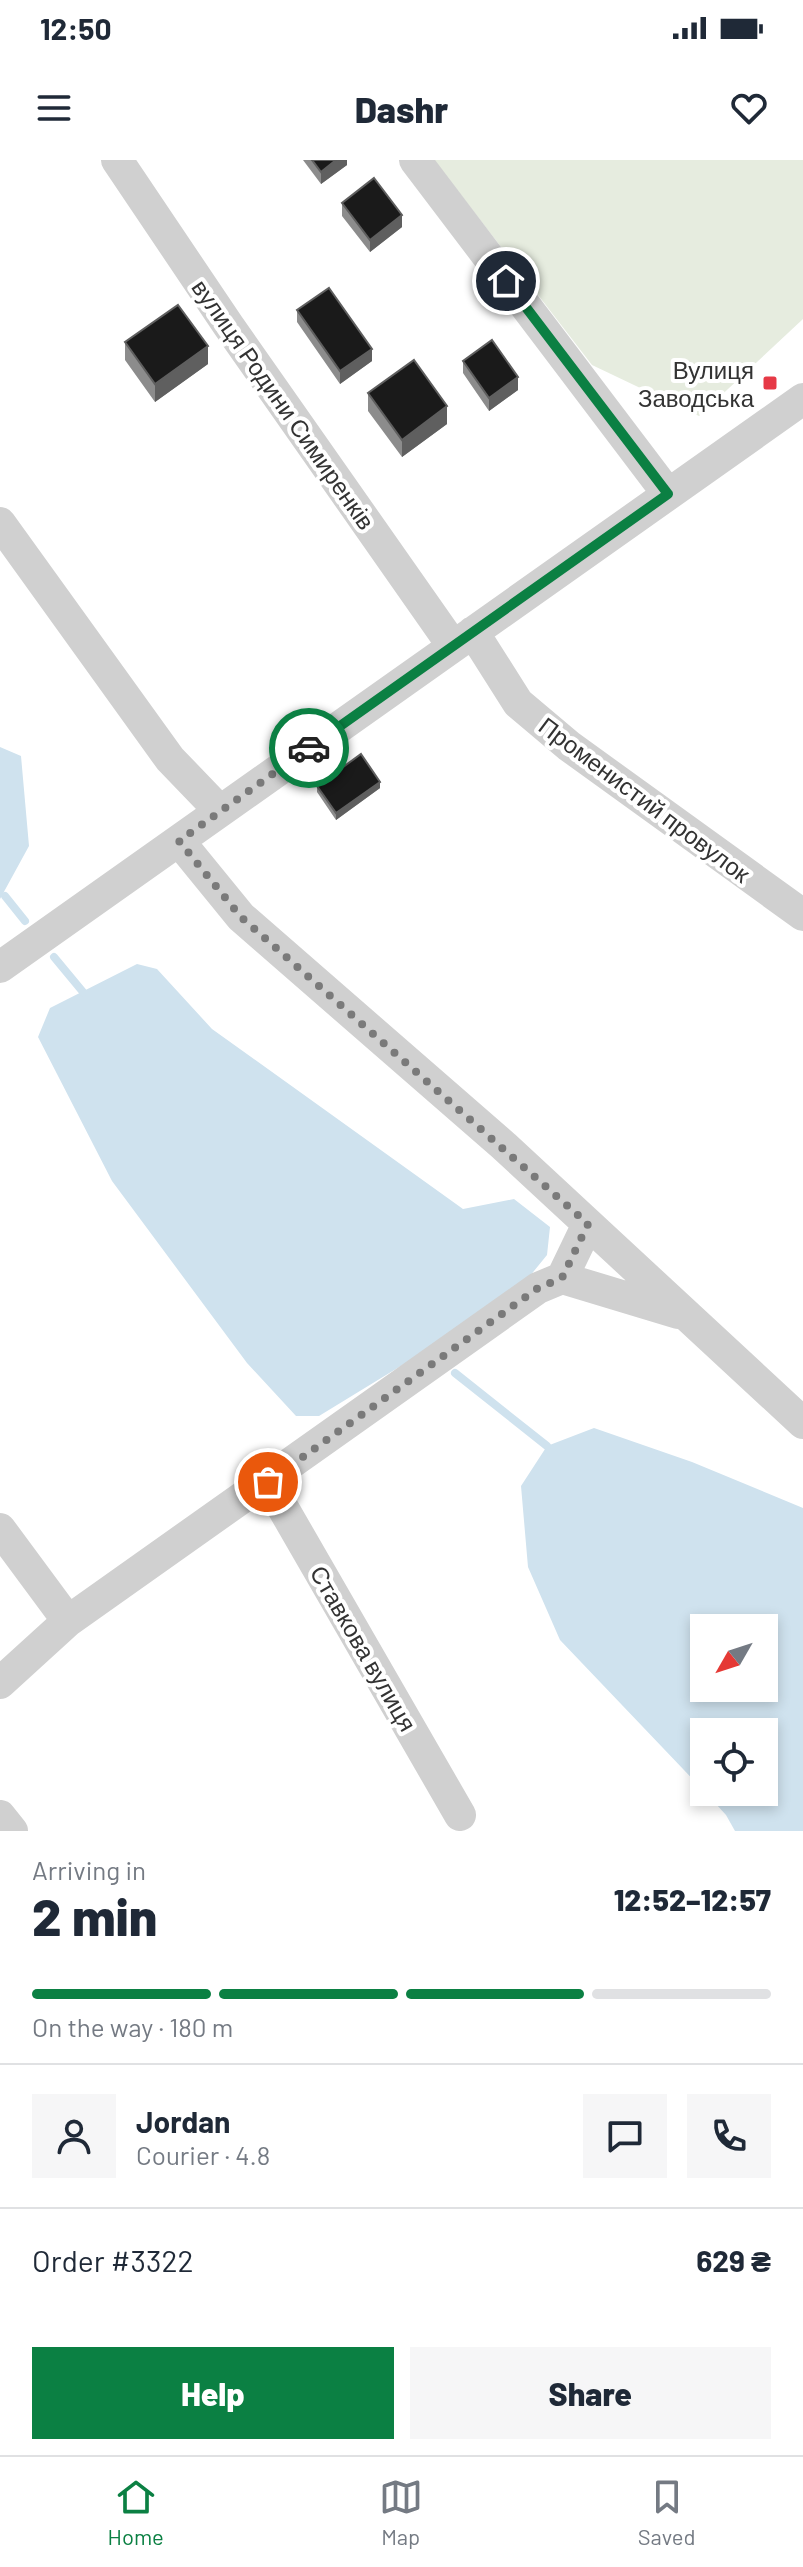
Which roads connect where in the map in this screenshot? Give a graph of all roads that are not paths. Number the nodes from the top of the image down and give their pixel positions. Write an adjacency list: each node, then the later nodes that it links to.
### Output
1 (117, 160): 6 (street, вулиця Родини Симиренків)
2 (415, 160): 4 (street)
3 (803, 399): 4 (street)
4 (668, 494): 6 (street)
5 (0, 523): 7 (street)
6 (463, 639): 7 (street); 9 (street, Променистий провулок)
7 (220, 811): 8 (street)
8 (179, 841): 10 (street); 11 (street)
9 (803, 915)
10 (0, 967)
11 (588, 1224): 12 (street); 13 (street)
12 (562, 1278): 13 (street); 15 (street)
13 (686, 1315): 14 (street)
14 (803, 1423)
15 (268, 1482): 17 (street); 19 (street, Ставкова вулиця)
16 (0, 1529): 17 (street)
17 (68, 1621): 18 (street)
18 (0, 1683)
19 (460, 1815)
20 (0, 1816): 21 (street)
21 (12, 1831)

